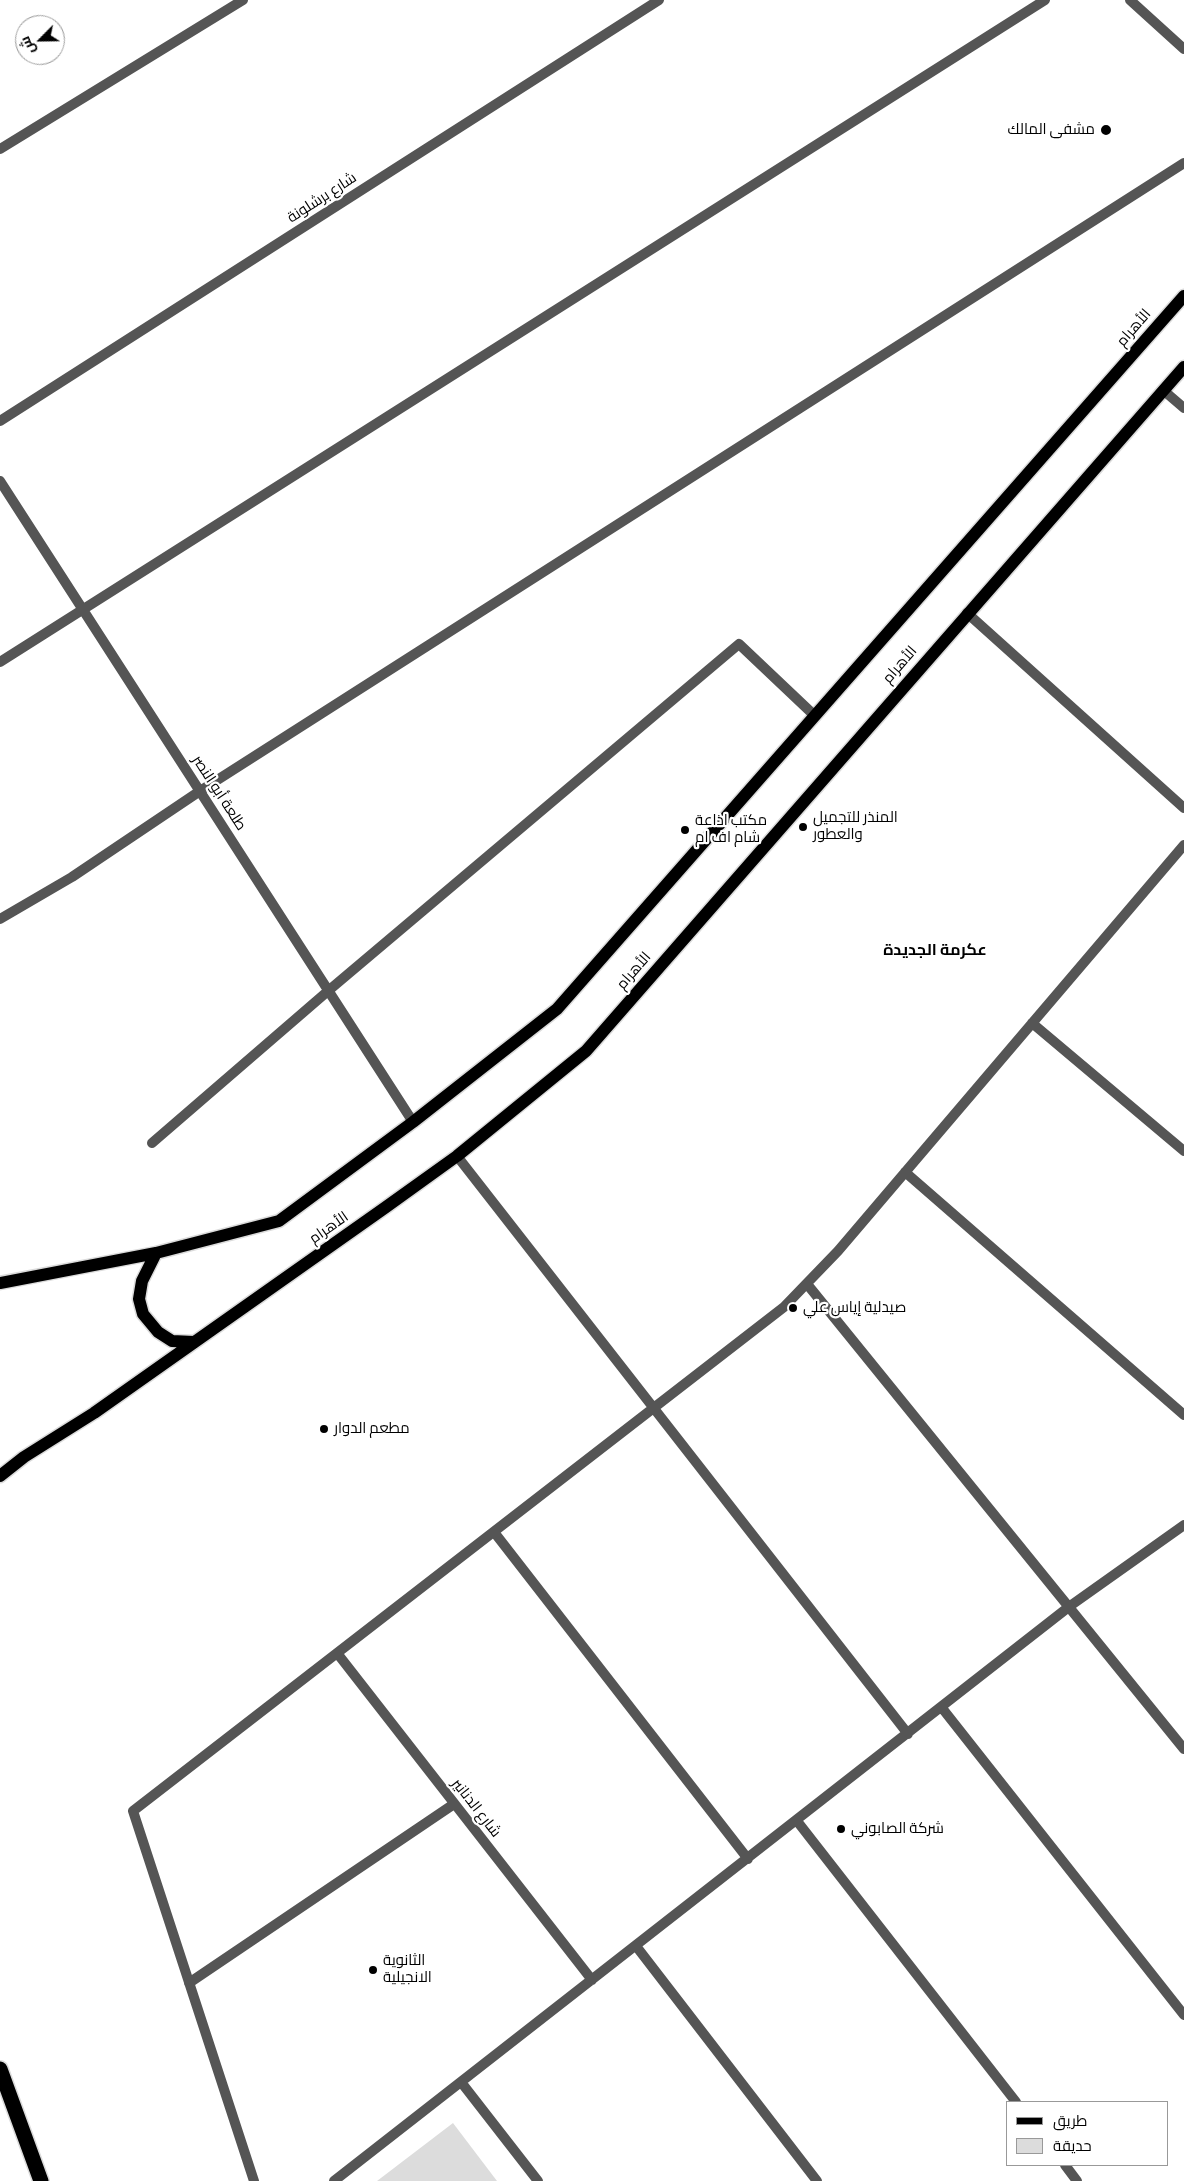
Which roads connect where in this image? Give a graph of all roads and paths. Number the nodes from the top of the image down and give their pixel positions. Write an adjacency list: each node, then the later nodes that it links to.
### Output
1 (243, 0): 6 (street)
2 (659, 0): 12 (street, شارع برشلونة)
3 (1045, 0): 14 (street)
4 (1130, 0): 5 (street)
5 (1184, 49)
6 (0, 149)
7 (1184, 163): 18 (street)
8 (1184, 296): 17 (main road, الأهرام)
9 (1184, 367): 10 (main road, الأهرام)
10 (1163, 390): 11 (street); 15 (main road, الأهرام)
11 (1184, 408)
12 (0, 421)
13 (0, 480): 14 (street, طلعة أبو النصر)
14 (82, 609): 16 (street); 18 (street, طلعة أبو النصر)
15 (966, 613): 19 (street); 27 (main road, الأهرام)
16 (0, 662)
17 (815, 716): 22 (street); 24 (main road, الأهرام)
18 (200, 791): 21 (street); 22 (street, طلعة أبو النصر)
19 (1184, 808)
20 (1184, 845): 23 (street)
21 (0, 919)
22 (328, 991): 24 (street, طلعة أبو النصر); 25 (street)
23 (1032, 1023): 26 (street); 28 (street)
24 (413, 1122): 29 (main road, الأهرام)
25 (152, 1143)
26 (1184, 1151)
27 (457, 1156): 32 (main road, الأهرام); 33 (street)
28 (905, 1172): 31 (street); 34 (street)
29 (156, 1253): 30 (main road, الأهرام); 32 (main road)
30 (0, 1283)
31 (807, 1284): 33 (street); 38 (street)
32 (194, 1342): 35 (main road, الأهرام)
33 (653, 1409): 37 (street); 41 (street)
34 (1184, 1415)
35 (0, 1476)
36 (1184, 1525): 38 (street)
37 (494, 1532): 39 (street); 45 (street)
38 (1070, 1606): 40 (street); 42 (street)
39 (337, 1653): 43 (street, شارع الدنانير); 48 (street)
40 (942, 1708): 41 (street); 49 (street)
41 (908, 1734): 44 (street)
42 (1184, 1749)
43 (454, 1804): 47 (street, شارع الدنانير); 48 (street)
44 (796, 1821): 45 (street); 52 (street)
45 (748, 1859): 46 (street)
46 (636, 1946): 47 (street); 58 (street)
47 (592, 1980): 51 (street)
48 (189, 1983): 55 (street)
49 (1184, 2015)
50 (0, 2069): 54 (highway)
51 (461, 2082): 56 (street); 57 (street)
52 (1015, 2101)
53 (1066, 2166): 59 (street)
54 (41, 2181)
55 (254, 2181)
56 (334, 2181)
57 (538, 2181)
58 (817, 2181)
59 (1077, 2181)

